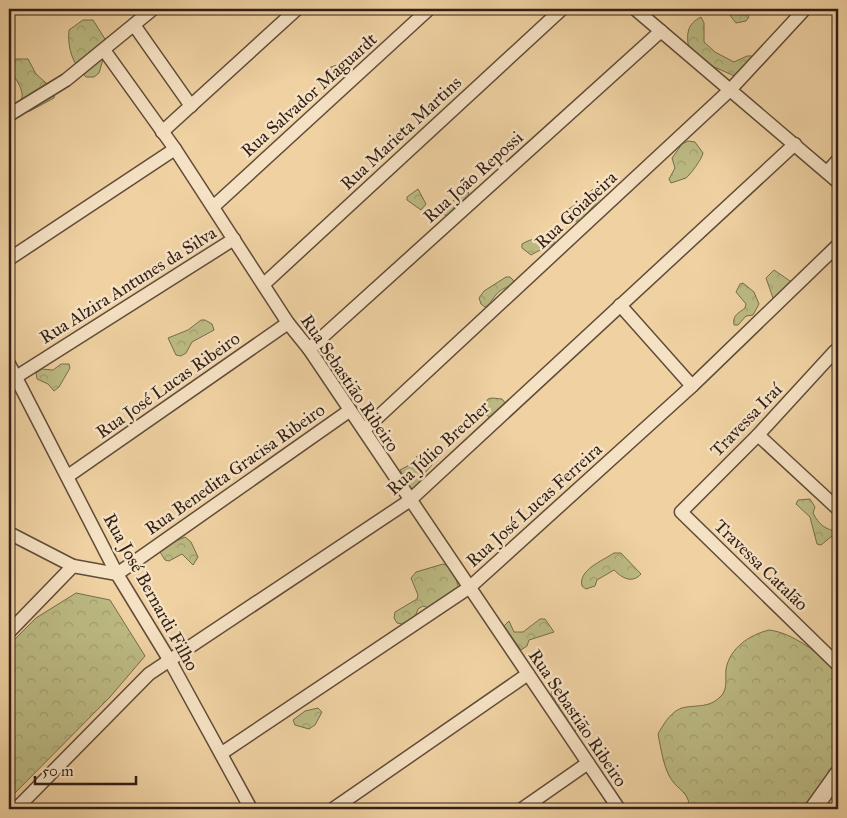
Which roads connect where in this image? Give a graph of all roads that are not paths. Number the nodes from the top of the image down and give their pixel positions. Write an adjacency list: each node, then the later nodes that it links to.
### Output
1 (153, 9): 7 (street)
2 (298, 9): 11 (street)
3 (429, 9): 19 (street, Rua Salvador Maguardt)
4 (562, 9): 23 (street, Rua Marieta Martins)
5 (636, 9): 8 (street)
6 (805, 9): 10 (street, Rua Goiabeira)
7 (134, 25): 9 (street); 11 (street)
8 (661, 32): 10 (street); 26 (street, Rua João Repossi)
9 (104, 50): 12 (street); 13 (street, Rua Sebastião Ribeiro)
10 (730, 90): 14 (street); 32 (street, Rua Goiabeira)
11 (191, 106): 13 (street)
12 (9, 115)
13 (162, 132): 15 (street, Rua Sebastião Ribeiro)
14 (794, 144): 17 (street); 24 (street, Rua Júlio Brecher)
15 (175, 149): 19 (street, Rua Sebastião Ribeiro); 22 (street)
16 (838, 160): 17 (street)
17 (827, 172): 18 (street)
18 (838, 182)
19 (213, 207): 20 (street, Rua Sebastião Ribeiro)
20 (234, 239): 23 (street, Rua Sebastião Ribeiro); 29 (street, Rua Alzira Antunes da Silva)
21 (838, 245): 30 (street, Rua José Lucas Ferreira)
22 (9, 259)
23 (264, 284): 25 (street, Rua Sebastião Ribeiro)
24 (620, 305): 30 (street); 35 (street, Rua Júlio Brecher)
25 (288, 323): 26 (street, Rua Sebastião Ribeiro); 34 (street, Rua José Lucas Ribeiro)
26 (309, 350): 31 (street, Rua Sebastião Ribeiro)
27 (837, 353): 33 (street, Travessa Iraí)
28 (9, 364): 29 (street, Rua José Bernardi Filho)
29 (12, 377): 34 (street, Rua José Bernardi Filho)
30 (692, 386): 41 (street, Rua José Lucas Ferreira)
31 (349, 411): 32 (street, Rua Sebastião Ribeiro); 40 (street, Rua Benedita Gracisa Ribeiro)
32 (364, 430): 35 (street, Rua Sebastião Ribeiro)
33 (758, 435): 36 (street); 37 (street, Travessa Iraí)
34 (68, 476): 40 (street, Rua José Bernardi Filho)
35 (409, 501): 41 (street, Rua Sebastião Ribeiro); 43 (street, Rua Júlio Brecher)
36 (838, 510)
37 (681, 512): 44 (street, Travessa Catalão)
38 (9, 533): 39 (street)
39 (73, 566): 40 (street); 42 (street)
40 (117, 574): 43 (street, Rua José Bernardi Filho)
41 (470, 587): 45 (street, Rua Sebastião Ribeiro); 46 (street, Rua José Lucas Ferreira)
42 (9, 632)
43 (170, 661): 46 (street, Rua José Bernardi Filho); 49 (street, Rua Júlio Brecher)
44 (838, 665)
45 (528, 674): 47 (street, Rua Sebastião Ribeiro); 51 (street)
46 (222, 753): 50 (street, Rua José Bernardi Filho)
47 (588, 764): 52 (street); 53 (street, Rua Sebastião Ribeiro)
48 (838, 774): 54 (street)
49 (16, 809)
50 (251, 809)
51 (333, 809)
52 (522, 809)
53 (619, 809)
54 (813, 809)

